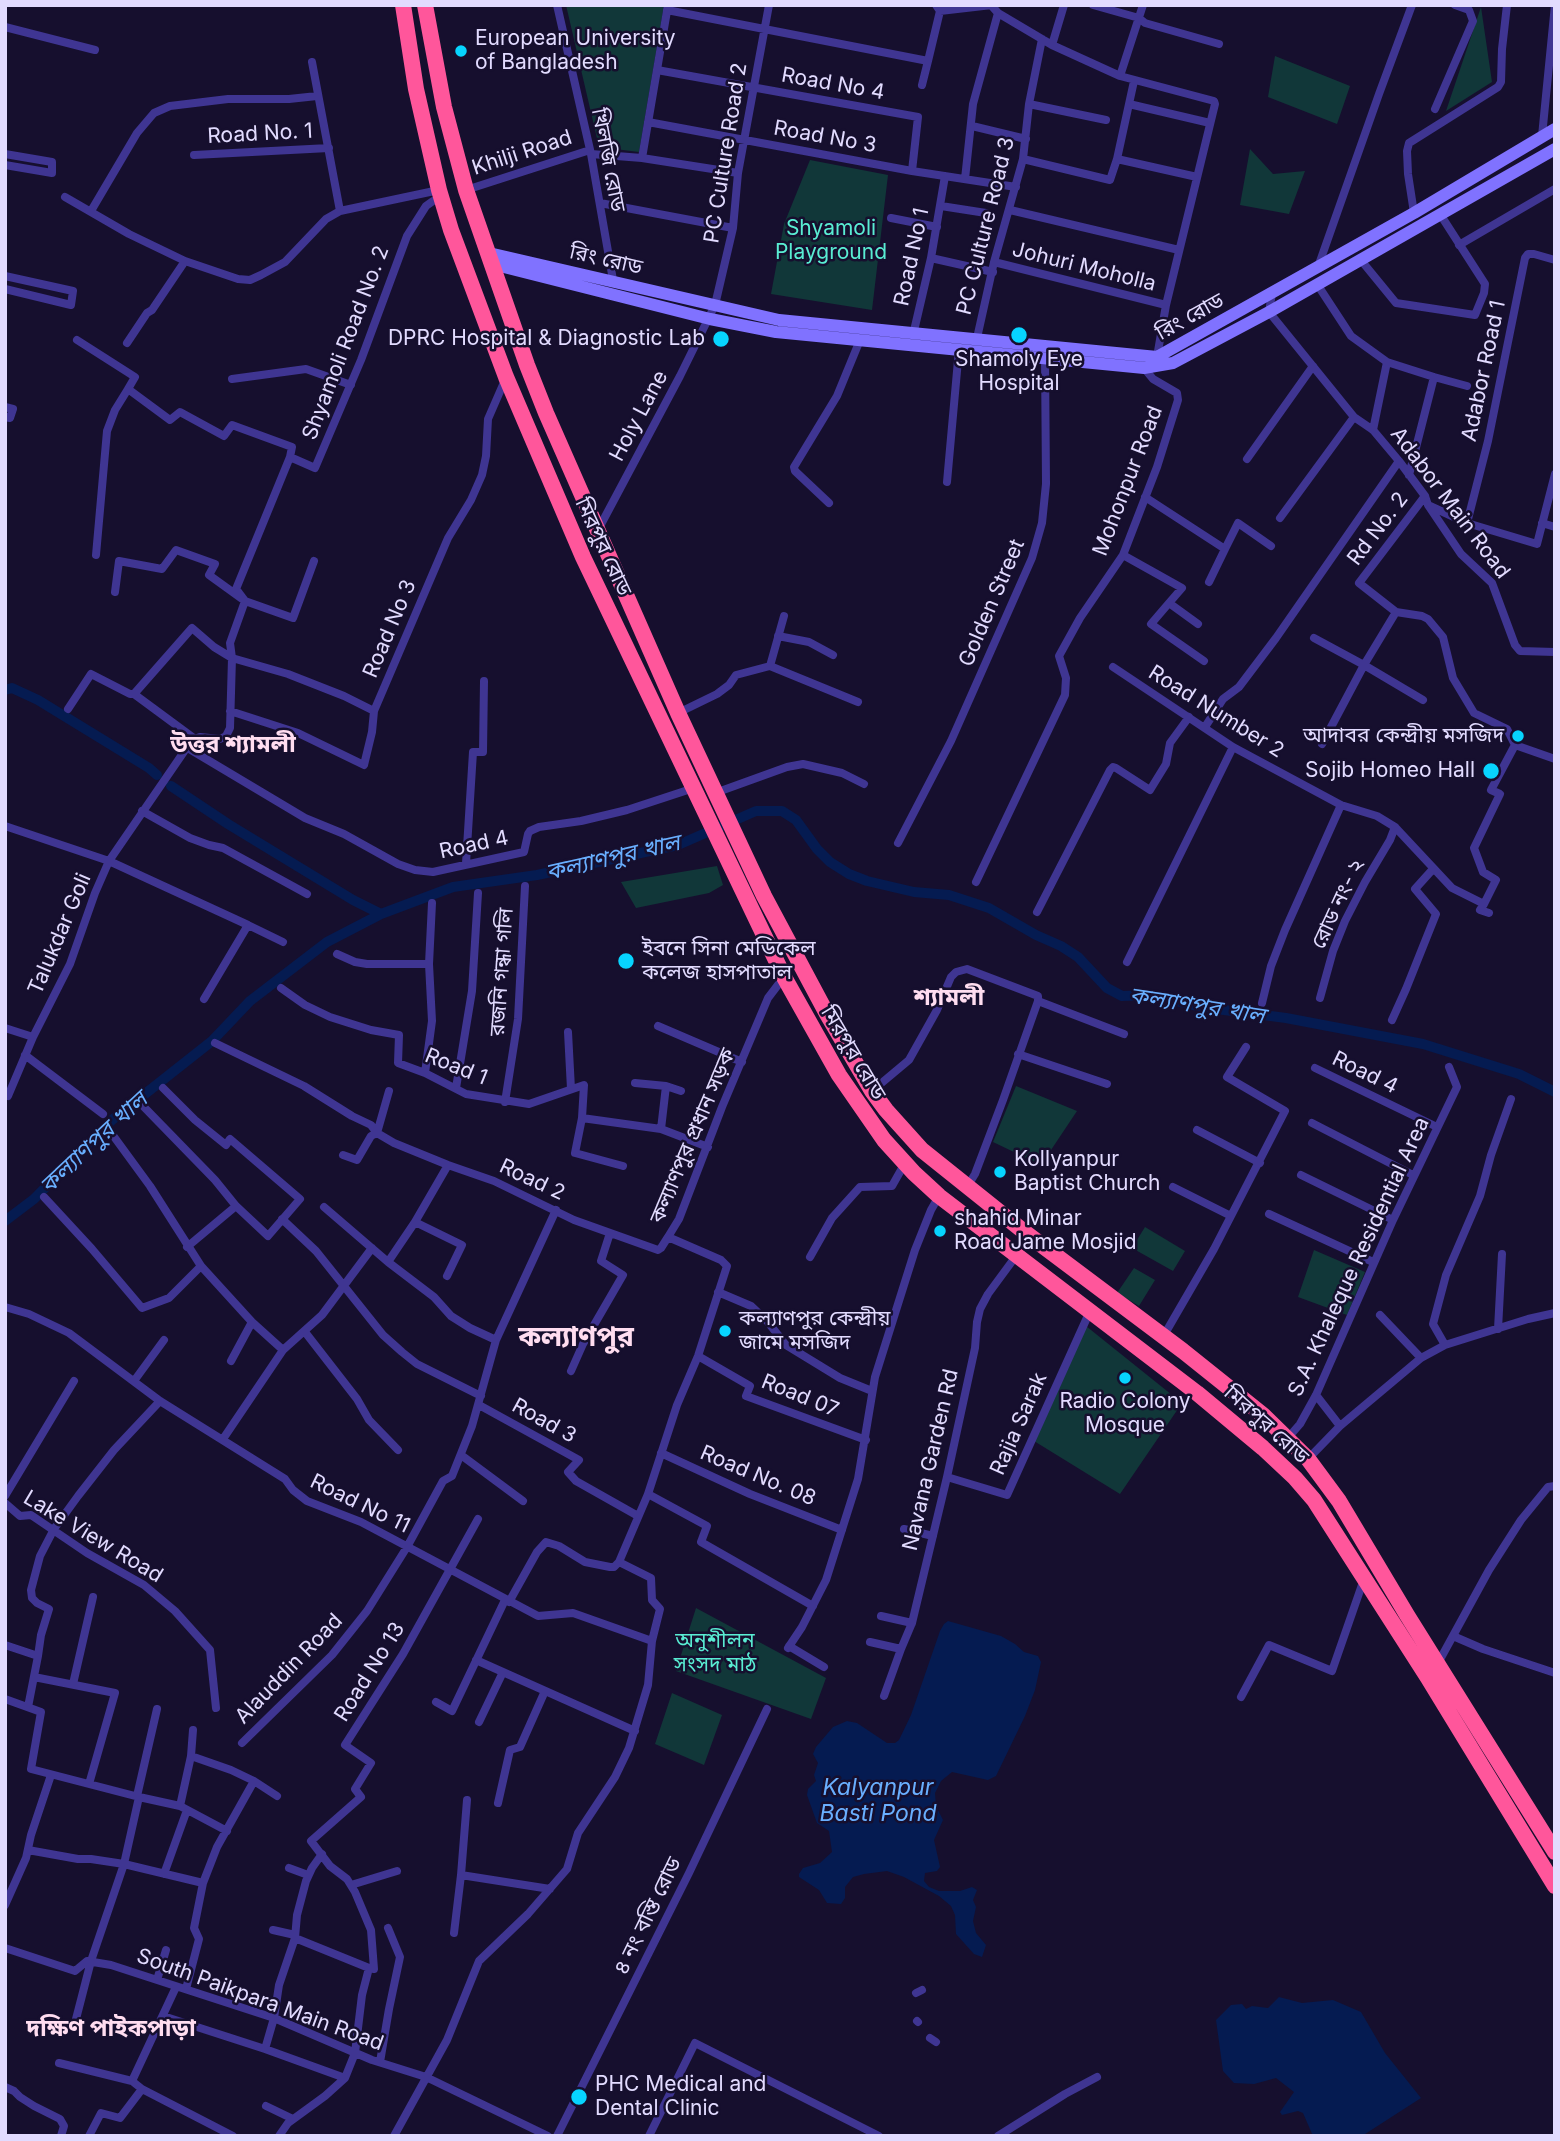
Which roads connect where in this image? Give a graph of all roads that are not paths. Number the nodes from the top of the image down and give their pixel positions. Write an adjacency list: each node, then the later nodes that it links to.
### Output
1 (403, 5): 58 (highway, মিরপুর রোড)
2 (425, 5): 57 (highway, মিরপুর রোড)
3 (557, 5): 43 (street, খিলজি রোড)
4 (769, 5): 17 (street, PC Culture Road 2)
5 (1064, 5): 20 (street)
6 (1093, 5): 15 (street)
7 (1143, 5): 15 (street)
8 (1412, 5): 79 (street)
9 (1455, 5): 32 (street)
10 (1507, 5): 65 (street)
11 (1555, 5): 38 (street)
12 (668, 8): 17 (street); 24 (street)
13 (938, 8): 14 (street); 22 (street)
14 (994, 8): 18 (street); 36 (street)
15 (1139, 18): 19 (street); 25 (street)
16 (5, 27): 21 (street)
17 (764, 30): 22 (street); 28 (street, PC Culture Road 2)
18 (1042, 39): 20 (street); 30 (street, PC Culture Road 3)
19 (1219, 44)
20 (1052, 45): 25 (street)
21 (94, 50)
22 (928, 61): 27 (street)
23 (312, 62): 29 (street)
24 (657, 70): 28 (street, Road No 4); 34 (street)
25 (1120, 76): 26 (street)
26 (1134, 81): 31 (street); 35 (street, Johuri Moholla)
27 (922, 85)
28 (754, 88): 40 (street, PC Culture Road 2); 50 (street, Road No 4)
29 (317, 96): 41 (street); 63 (street)
30 (1030, 104): 33 (street); 39 (street, PC Culture Road 3)
31 (1129, 104): 35 (street); 48 (street)
32 (1435, 109)
33 (1106, 121)
34 (648, 122): 40 (street, Road No 3); 46 (street)
35 (1210, 123): 53 (street, Johuri Moholla)
36 (972, 126): 39 (street); 54 (street)
37 (1555, 129): 38 (main road, রিং রোড)
38 (1542, 136): 65 (main road, রিং রোড)
39 (1026, 139): 47 (street, PC Culture Road 3)
40 (744, 141): 50 (street, Road No 3); 51 (street, PC Culture Road 2)
41 (329, 148): 45 (street, Road No. 1); 64 (street)
42 (1555, 149): 67 (main road, রিং রোড)
43 (590, 152): 46 (street); 57 (street, Khilji Road); 60 (street, খিলজি রোড)
44 (5, 154): 49 (street)
45 (194, 155)
46 (642, 158): 51 (street)
47 (1023, 159): 48 (street); 55 (street, PC Culture Road 3)
48 (1117, 159): 53 (street)
49 (5, 165)
50 (912, 171): 52 (street, Road No 3)
51 (738, 173): 70 (street, PC Culture Road 2)
52 (945, 176): 54 (street, Road No 3); 61 (street, Road No 1)
53 (1197, 177): 72 (street, Johuri Moholla)
54 (965, 179): 55 (street, Road No 3)
55 (1016, 187): 62 (street, PC Culture Road 3)
56 (1555, 189): 71 (street)
57 (466, 190): 74 (highway, মিরপুর রোড)
58 (440, 193): 64 (street); 99 (highway, মিরপুর রোড); 102 (street, Shyamoli Road No. 2)
59 (65, 197): 63 (street)
60 (600, 203): 70 (street); 80 (street, খিলজি রোড)
61 (941, 206): 66 (street); 69 (street, Road No 1)
62 (1010, 209): 72 (street, Johuri Moholla); 78 (street, PC Culture Road 3)
63 (91, 211): 77 (street)
64 (340, 211): 77 (street)
65 (1414, 213): 79 (main road, রিং রোড)
66 (986, 214)
67 (1440, 214): 71 (street); 75 (main road, রিং রোড)
68 (891, 218): 69 (street)
69 (937, 227): 73 (street, Road No 1)
70 (733, 228): 84 (street, PC Culture Road 2)
71 (1460, 245): 75 (street)
72 (1179, 250): 85 (street, Johuri Moholla)
73 (931, 258): 78 (street, Johuri Moholla); 89 (street, Road No 1)
74 (490, 259): 80 (main road, রিং রোড); 87 (main road, রিং রোড); 122 (highway, মিরপুর রোড)
75 (1360, 259): 82 (main road, রিং রোড)
76 (1555, 260): 119 (street, Adabor Road 1)
77 (185, 261): 92 (street)
78 (993, 267): 85 (street, Johuri Moholla); 88 (street, PC Culture Road 3)
79 (1318, 267): 83 (main road, রিং রোড)
80 (613, 280): 84 (main road, রিং রোড)
81 (6, 282): 81 (street)
82 (1317, 284): 86 (main road, রিং রোড); 96 (street)
83 (1272, 293): 86 (street); 95 (main road, রিং রোড)
84 (715, 305): 87 (street); 89 (main road, রিং রোড)
85 (1166, 305): 95 (street, Johuri Moholla)
86 (1269, 312): 97 (street, Adabor Main Road); 98 (main road, রিং রোড)
87 (710, 319): 91 (main road, রিং রোড); 122 (street, Holy Lane)
88 (977, 338): 89 (main road, রিং রোড); 95 (main road, রিং রোড)
89 (912, 339): 91 (main road, রিং রোড); 93 (main road, রিং রোড)
90 (77, 340): 104 (street)
91 (860, 340): 117 (street)
92 (127, 343)
93 (959, 349): 94 (main road, রিং রোড); 114 (street)
94 (1045, 357): 98 (main road, রিং রোড); 171 (street, Golden Street)
95 (1157, 357)
96 (1387, 362): 100 (street); 108 (street)
97 (1313, 366): 106 (street, Adabor Main Road); 110 (street)
98 (1144, 368): 115 (street, Mohonpur Road)
99 (506, 377): 128 (highway, মিরপুর রোড); 154 (street, Road No 3)
100 (1434, 377): 103 (street); 113 (street)
101 (232, 379): 102 (street)
102 (351, 386): 109 (street, Shyamoli Road No. 2)
103 (1467, 386)
104 (128, 389): 109 (street); 126 (street)
105 (5, 407): 107 (street)
106 (1354, 416): 108 (street, Adabor Main Road); 118 (street)
107 (5, 417)
108 (1373, 430): 111 (street, Adabor Main Road)
109 (290, 457): 134 (street, Shyamoli Road No. 2)
110 (1247, 459)
111 (1399, 461): 113 (street, Adabor Main Road); 157 (street)
112 (1555, 474): 120 (street)
113 (1409, 475): 116 (street, Adabor Main Road)
114 (947, 482)
115 (1145, 497): 125 (street); 127 (street, Mohonpur Road)
116 (1427, 500): 119 (street); 136 (street, Rd No. 2); 141 (street, Adabor Main Road)
117 (829, 503)
118 (1280, 518)
119 (1467, 523): 120 (street)
120 (1542, 523): 121 (street)
121 (1555, 527)
122 (598, 530): 123 (highway, মিরপুর রোড)
123 (605, 546): 128 (highway); 130 (highway, মিরপুর রোড)
124 (1271, 546): 125 (street)
125 (1225, 550): 131 (street)
126 (96, 555)
127 (1123, 555): 135 (street); 176 (street, Mohonpur Road)
128 (583, 557): 132 (highway, মিরপুর রোড)
129 (314, 561): 134 (street)
130 (617, 573): 132 (highway); 155 (highway, মিরপুর রোড)
131 (1209, 582)
132 (596, 584): 165 (highway, মিরপুর রোড)
133 (115, 592): 134 (street)
134 (245, 601): 143 (street, Shyamoli Road No. 2)
135 (1169, 603): 138 (street); 144 (street)
136 (1396, 612): 145 (street); 160 (street)
137 (783, 616): 139 (street)
138 (1198, 624)
139 (778, 636): 142 (street); 146 (street)
140 (1314, 638): 145 (street)
141 (1555, 652)
142 (832, 656)
143 (232, 658): 149 (street); 153 (street, Shyamoli Road No. 2); 154 (street)
144 (1204, 661)
145 (1364, 665): 150 (street); 159 (street)
146 (769, 666): 151 (street); 155 (street)
147 (1113, 667): 156 (street, Road Number 2)
148 (484, 681): 174 (street)
149 (134, 694): 152 (street); 158 (street)
150 (1423, 700)
151 (858, 702)
152 (68, 709)
153 (230, 711): 154 (street, Road No 3); 158 (street, Shyamoli Road No. 2)
154 (374, 711)
155 (678, 713): 166 (highway, মিরপুর রোড)
156 (1189, 717): 157 (street, Road Number 2); 182 (street)
157 (1205, 727): 162 (street, Road Number 2)
158 (195, 739): 161 (street)
159 (1322, 744)
160 (1515, 745): 163 (street); 181 (street)
161 (187, 747): 168 (street, Talukdar Goli); 174 (street, Road 4)
162 (1233, 747): 167 (street, Road Number 2); 187 (street)
163 (1555, 759)
164 (864, 784): 166 (street)
165 (694, 788): 172 (highway, মিরপুর রোড); 174 (street, Road 4)
166 (718, 798): 172 (highway, মিরপুর রোড)
167 (1341, 805): 170 (street, Road Number 2); 194 (street)
168 (142, 811): 173 (street, Talukdar Goli); 179 (street)
169 (5, 826): 173 (street, Talukdar Goli)
170 (1395, 827): 175 (street); 191 (street, রোড নং- ২)
171 (898, 843)
172 (731, 845): 189 (highway, মিরপুর রোড); 217 (highway, মিরপুর রোড)
173 (109, 861): 184 (street); 200 (street, Talukdar Goli)
174 (466, 863)
175 (1433, 869): 181 (street); 195 (street)
176 (976, 883)
177 (525, 886): 220 (street, রজনি গন্ধা গলি)
178 (478, 893): 213 (street)
179 (307, 894)
180 (432, 903): 188 (street)
181 (1484, 904): 183 (street)
182 (1037, 912)
183 (1489, 913)
184 (248, 925): 185 (street); 192 (street)
185 (283, 942)
186 (337, 954): 188 (street)
187 (1127, 962)
188 (429, 964): 208 (street)
189 (784, 977): 205 (street, কল্যাণপুর প্রধান সড়ক); 232 (highway, মিরপুর রোড)
190 (281, 988): 208 (street, Road 1)
191 (1320, 998)
192 (204, 999)
193 (1038, 1001): 199 (street); 203 (street); 217 (street)
194 (1262, 1003)
195 (1392, 1020)
196 (658, 1026): 205 (street)
197 (5, 1028): 200 (street)
198 (568, 1032): 214 (street)
199 (1124, 1034)
200 (33, 1037): 204 (street, Talukdar Goli)
201 (215, 1043): 228 (street, Road 2)
202 (1246, 1047): 233 (street)
203 (1018, 1054): 210 (street); 239 (street)
204 (25, 1055): 218 (street, Talukdar Goli); 222 (street)
205 (742, 1062): 230 (street, কল্যাণপুর প্রধান সড়ক)
206 (1449, 1067): 225 (street, S.A. Khaleque Residential Area)
207 (1315, 1069): 225 (street, Road 4)
208 (425, 1073): 213 (street, Road 1)
209 (635, 1083): 211 (street)
210 (1107, 1084)
211 (666, 1086): 216 (street); 226 (street)
212 (163, 1088): 247 (street)
213 (456, 1088): 220 (street, Road 1)
214 (572, 1089): 220 (street, Road 1); 223 (street)
215 (389, 1091): 228 (street)
216 (681, 1091)
217 (872, 1091): 239 (highway, মিরপুর রোড)
218 (8, 1096)
219 (1511, 1099): 273 (street)
220 (505, 1102)
221 (144, 1107): 242 (street)
222 (103, 1114)
223 (582, 1118): 226 (street); 235 (street)
224 (1312, 1123): 237 (street)
225 (1437, 1127): 237 (street, S.A. Khaleque Residential Area)
226 (661, 1129): 230 (street)
227 (1196, 1130): 233 (street)
228 (377, 1133): 231 (street); 234 (street, Road 2)
229 (112, 1135): 252 (street)
230 (708, 1147): 251 (street, কল্যাণপুর প্রধান সড়ক)
231 (343, 1155)
232 (905, 1163): 240 (highway, মিরপুর রোড); 256 (street)
233 (1260, 1163): 246 (street)
234 (448, 1165): 244 (street, Road 2); 249 (street)
235 (623, 1166)
236 (1301, 1175): 248 (street)
237 (1413, 1175): 248 (street, S.A. Khaleque Residential Area)
238 (1173, 1186): 246 (street)
239 (967, 1187): 270 (highway, মিরপুর রোড)
240 (939, 1196): 255 (highway, মিরপুর রোড); 281 (street)
241 (44, 1197): 259 (street)
242 (236, 1206): 247 (street); 252 (street)
243 (324, 1207): 253 (street)
244 (556, 1210): 250 (street, Road 2); 272 (street)
245 (1269, 1214): 258 (street)
246 (1231, 1216): 270 (street)
247 (282, 1219): 261 (street, Road 3)
248 (1393, 1220): 258 (street, S.A. Khaleque Residential Area)
249 (415, 1222): 257 (street); 260 (street)
250 (610, 1233): 251 (street, Road 2); 278 (street)
251 (668, 1237): 262 (street, কল্যাণপুর প্রধান সড়ক)
252 (187, 1247): 259 (street)
253 (372, 1248): 257 (street); 261 (street)
254 (1502, 1255): 268 (street)
255 (1016, 1256): 264 (highway, মিরপুর রোড); 294 (street, Navana Garden Rd)
256 (810, 1257)
257 (388, 1262): 272 (street)
258 (1374, 1262): 282 (street, S.A. Khaleque Residential Area)
259 (201, 1266): 267 (street)
260 (447, 1276)
261 (344, 1287): 269 (street); 283 (street, Road 3)
262 (718, 1292): 275 (street, কল্যাণপুর প্রধান সড়ক); 281 (street)
263 (5, 1307): 280 (street, Road No 11)
264 (1090, 1311): 291 (highway, মিরপুর রোড); 294 (street, Rajia Sarak)
265 (1555, 1313): 268 (street)
266 (1380, 1315): 276 (street)
267 (252, 1322): 274 (street); 277 (street)
268 (1497, 1329): 273 (street)
269 (305, 1332): 274 (street); 289 (street)
270 (1163, 1337): 287 (highway, মিরপুর রোড)
271 (164, 1340): 280 (street)
272 (496, 1340): 283 (street)
273 (1446, 1345): 276 (street)
274 (283, 1350): 286 (street)
275 (698, 1356): 288 (street, Road 07); 290 (street, কল্যাণপুর প্রধান সড়ক)
276 (1421, 1358): 285 (street)
277 (231, 1361)
278 (570, 1371)
279 (74, 1381): 297 (street, Lake View Road)
280 (134, 1381): 284 (street, Road No 11)
281 (872, 1391): 288 (street)
282 (1316, 1395): 285 (street); 287 (street, S.A. Khaleque Residential Area)
283 (480, 1400): 292 (street); 300 (street, Road 3)
284 (160, 1401): 286 (street, Road No 11); 302 (street)
285 (1340, 1426): 293 (street)
286 (223, 1439): 306 (street, Road No 11)
287 (1287, 1439): 291 (highway); 293 (highway, মিরপুর রোড)
288 (866, 1440): 304 (street)
289 (398, 1450)
290 (661, 1453): 296 (street, কল্যাণপুর প্রধান সড়ক); 304 (street, Road No. 08)
291 (1270, 1454): 309 (highway, মিরপুর রোড)
292 (461, 1455): 298 (street); 306 (street)
293 (1308, 1459): 322 (highway, মিরপুর রোড)
294 (947, 1477): 305 (street, Navana Garden Rd)
295 (1555, 1486): 315 (street)
296 (648, 1494): 300 (street, কল্যাণপুর প্রধান সড়ক); 312 (street)
297 (5, 1496)
298 (523, 1501)
299 (5, 1503): 302 (street, Lake View Road)
300 (638, 1516): 307 (street, কল্যাণপুর প্রধান সড়ক)
301 (478, 1518): 308 (street)
302 (54, 1529): 320 (street); 334 (street, Lake View Road)
303 (904, 1529): 305 (street)
304 (842, 1530): 312 (street)
305 (933, 1536): 314 (street, Navana Garden Rd)
306 (407, 1546): 308 (street, Road No 11); 340 (street, Alauddin Road)
307 (619, 1562): 311 (street); 316 (street)
308 (451, 1570): 311 (street, Road No 11); 353 (street, Road No 13)
309 (1364, 1579): 330 (street); 362 (highway, মিরপুর রোড)
310 (93, 1597): 327 (street)
311 (507, 1601): 316 (street, Road No 11); 321 (street)
312 (813, 1606): 323 (street)
313 (881, 1616): 314 (street)
314 (912, 1623): 319 (street, Navana Garden Rd)
315 (1453, 1636): 322 (street); 325 (street)
316 (652, 1641): 339 (street)
317 (870, 1642): 319 (street)
318 (5, 1645): 320 (street)
319 (901, 1649): 329 (street, Navana Garden Rd)
320 (38, 1656): 326 (street)
321 (476, 1660): 324 (street); 332 (street)
322 (1437, 1665): 352 (highway, মিরপুর রোড)
323 (824, 1667)
324 (503, 1672): 328 (street); 337 (street)
325 (1555, 1673)
326 (34, 1677): 327 (street); 333 (street)
327 (73, 1684): 344 (street)
328 (545, 1691): 339 (street); 348 (street)
329 (884, 1696)
330 (1241, 1697)
331 (5, 1699): 333 (street)
332 (436, 1702)
333 (28, 1707): 342 (street)
334 (216, 1708)
335 (157, 1709): 345 (street)
336 (767, 1709): 397 (street, ৪ নং বস্তি রোড)
337 (479, 1722)
338 (193, 1730): 341 (street)
339 (635, 1731): 363 (street)
340 (242, 1744)
341 (191, 1756): 343 (street); 349 (street)
342 (51, 1774): 344 (street); 351 (street)
343 (254, 1781): 346 (street); 350 (street)
344 (89, 1784): 345 (street)
345 (138, 1796): 349 (street); 354 (street)
346 (277, 1796)
347 (467, 1800): 359 (street)
348 (498, 1803)
349 (184, 1808): 350 (street); 357 (street)
350 (227, 1831): 360 (street)
351 (28, 1850): 354 (street); 364 (street)
352 (1555, 1852)
353 (322, 1854): 358 (street); 361 (street)
354 (124, 1864): 357 (street); 371 (street)
355 (289, 1868): 358 (street)
356 (397, 1871): 361 (street)
357 (164, 1874): 360 (street)
358 (308, 1875): 368 (street)
359 (461, 1875): 363 (street); 367 (street)
360 (203, 1883): 375 (street)
361 (351, 1885): 372 (street)
362 (1555, 1886)
363 (550, 1889): 383 (street)
364 (5, 1905)
365 (388, 1928): 381 (street)
366 (274, 1930): 368 (street)
367 (454, 1933)
368 (295, 1937): 372 (street); 377 (street)
369 (5, 1948): 371 (street, South Paikpara Main Road)
370 (166, 1950): 373 (street)
371 (92, 1961): 373 (street, South Paikpara Main Road); 378 (street)
372 (372, 1969): 380 (street)
373 (157, 1980): 374 (street, South Paikpara Main Road)
374 (176, 1987): 375 (street, South Paikpara Main Road); 376 (street)
375 (186, 1989): 377 (street, South Paikpara Main Road)
376 (163, 2016): 379 (street); 386 (street)
377 (274, 2018): 379 (street); 380 (street, South Paikpara Main Road)
378 (76, 2019)
379 (265, 2049): 385 (street)
380 (355, 2053): 381 (street, South Paikpara Main Road); 385 (street)
381 (380, 2062): 383 (street, South Paikpara Main Road)
382 (59, 2063): 386 (street)
383 (426, 2077): 395 (street); 396 (street, South Paikpara Main Road)
384 (1097, 2077): 400 (street)
385 (345, 2078): 390 (street)
386 (132, 2081): 388 (street)
387 (5, 2087): 391 (street)
388 (142, 2089): 392 (street); 393 (street)
389 (265, 2106): 390 (street)
390 (293, 2119): 394 (street)
391 (61, 2136)
392 (89, 2136)
393 (233, 2136)
394 (279, 2136)
395 (394, 2136)
396 (548, 2136)
397 (557, 2136)
398 (649, 2136): 399 (street)
399 (879, 2136)
400 (998, 2136)

